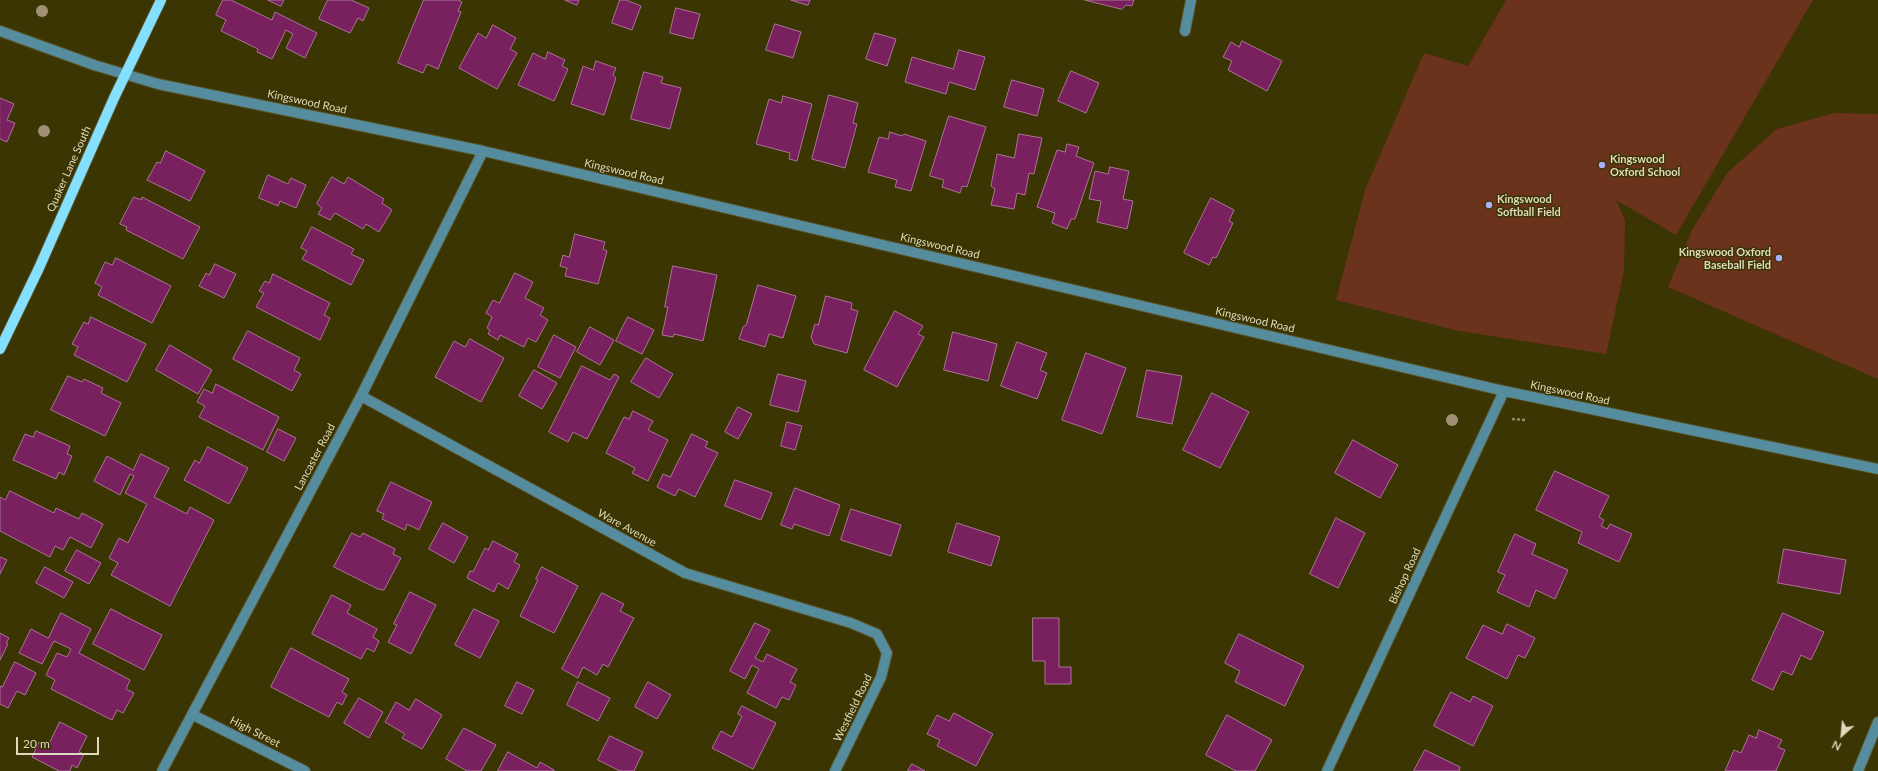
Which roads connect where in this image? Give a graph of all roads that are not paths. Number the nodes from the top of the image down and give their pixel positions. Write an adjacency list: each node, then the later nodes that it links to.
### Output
1 (160, 0): 5 (main road, Quaker Lane South)
2 (1191, 0): 4 (street)
3 (0, 31): 5 (street, Kingswood Road)
4 (1185, 31)
5 (125, 75): 6 (street, Kingswood Road); 7 (main road, Quaker Lane South)
6 (483, 151): 8 (street, Kingswood Road); 9 (street, Lancaster Road)
7 (0, 349)
8 (1504, 391): 10 (street, Kingswood Road); 17 (street, Bishop Road)
9 (361, 396): 11 (street, Ware Avenue); 12 (street, Lancaster Road)
10 (1878, 469)
11 (887, 653): 16 (street, Westfield Road)
12 (193, 715): 14 (street, Lancaster Road); 15 (street, High Street)
13 (1878, 722): 18 (street)
14 (162, 771)
15 (305, 771)
16 (835, 771)
17 (1327, 771)
18 (1858, 771)

